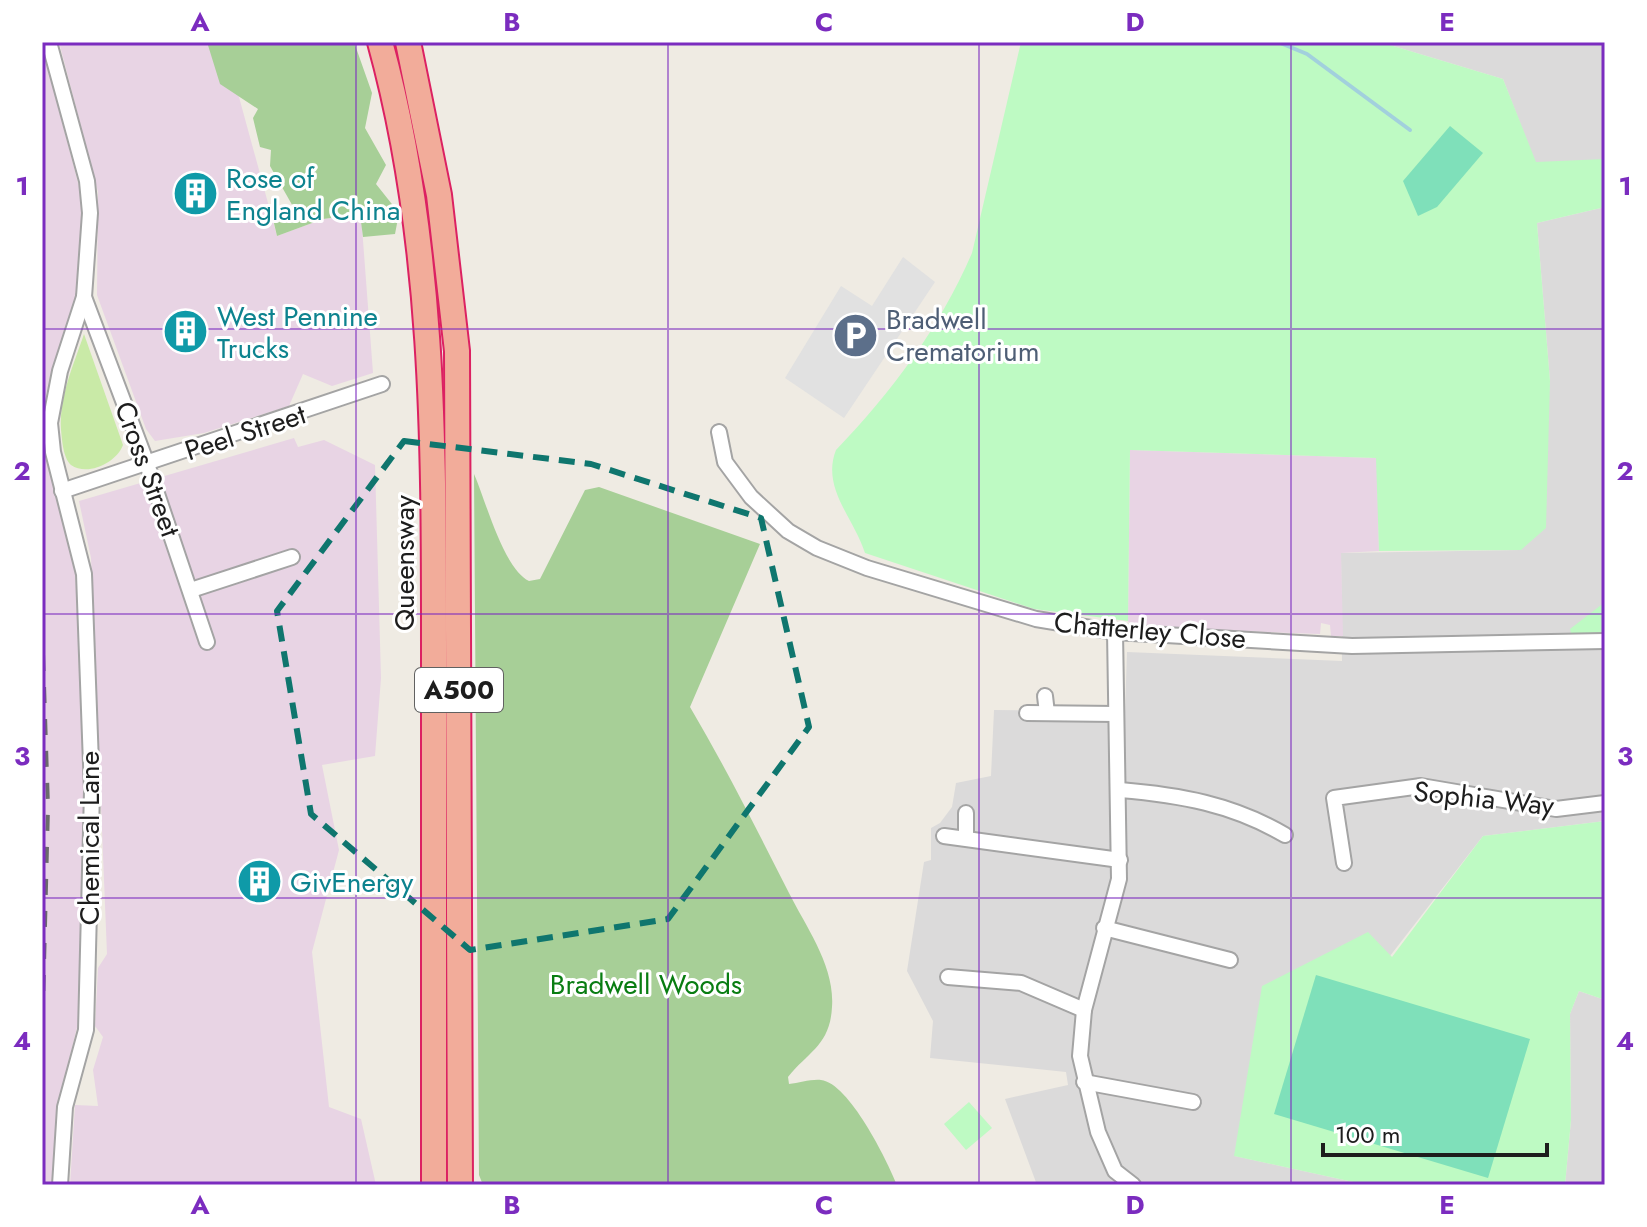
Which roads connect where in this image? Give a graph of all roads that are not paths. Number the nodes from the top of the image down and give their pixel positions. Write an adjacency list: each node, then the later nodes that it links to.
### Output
1 (49, 42): 4 (street)
2 (380, 42): 33 (highway, Queensway / A500)
3 (408, 42): 34 (highway, Queensway / A500)
4 (84, 297): 7 (street, Cross Street); 8 (street, Chemical Lane)
5 (382, 384): 7 (street, Peel Street)
6 (719, 432): 11 (street, Chatterley Close)
7 (147, 464): 8 (street, Peel Street); 10 (street, Cross Street)
8 (62, 491): 32 (street, Chemical Lane)
9 (292, 557): 10 (street)
10 (191, 590): 13 (street, Cross Street)
11 (1115, 632): 12 (street, Chatterley Close); 17 (street)
12 (1605, 641)
13 (207, 642)
14 (1045, 696): 16 (street)
15 (1027, 713): 16 (street)
16 (1047, 713): 17 (street)
17 (1116, 714): 18 (street)
18 (1120, 790): 21 (street); 24 (street)
19 (1605, 803): 25 (street, Sophia Way)
20 (966, 813): 23 (street)
21 (1285, 835)
22 (944, 836): 23 (street)
23 (966, 838): 24 (street)
24 (1120, 860): 26 (street)
25 (1344, 863)
26 (1104, 928): 27 (street); 29 (street)
27 (1230, 960)
28 (948, 977): 29 (street)
29 (1084, 1010): 30 (street)
30 (1084, 1082): 31 (street); 35 (street)
31 (1193, 1102)
32 (60, 1185)
33 (434, 1185)
34 (460, 1185)
35 (1133, 1185)

